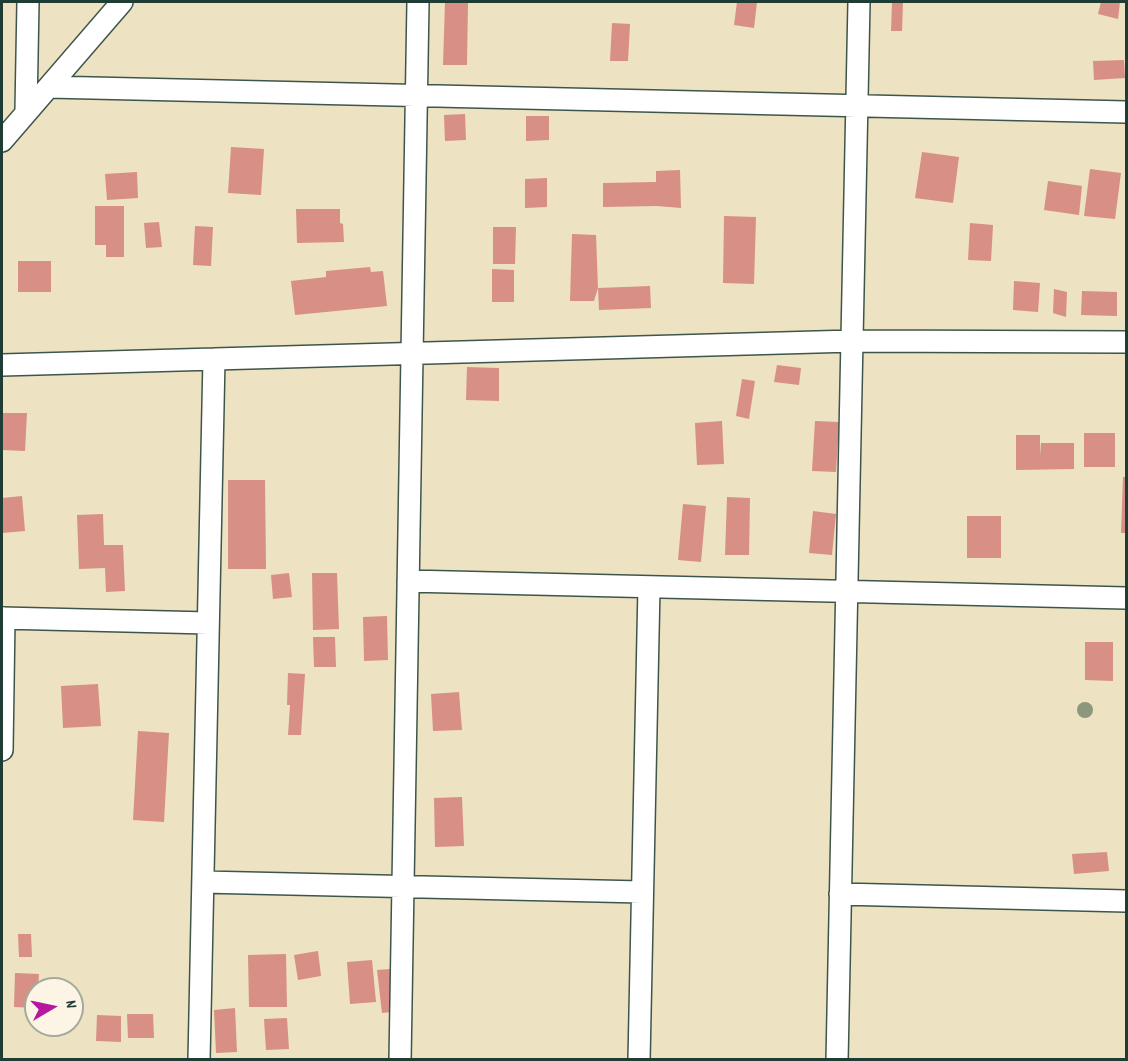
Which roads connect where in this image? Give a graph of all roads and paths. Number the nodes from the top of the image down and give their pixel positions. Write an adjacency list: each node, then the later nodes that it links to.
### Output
1 (28, 2): 8 (street)
2 (122, 2): 5 (street)
3 (418, 2): 6 (street)
4 (859, 2): 7 (street)
5 (48, 87): 6 (street); 8 (street)
6 (417, 95): 7 (street); 13 (street)
7 (856, 106): 9 (street); 11 (street)
8 (26, 110): 10 (street)
9 (1126, 112)
10 (2, 141)
11 (852, 341): 12 (street); 13 (street); 18 (street)
12 (1126, 342)
13 (412, 353): 14 (street); 16 (street)
14 (214, 359): 15 (street); 21 (street)
15 (2, 364)
16 (408, 581): 17 (street); 24 (street)
17 (649, 587): 18 (street); 25 (street)
18 (846, 591): 19 (street); 26 (street)
19 (1126, 598)
20 (3, 618): 21 (street); 22 (street)
21 (208, 623): 23 (street)
22 (2, 750)
23 (203, 882): 24 (street); 28 (street)
24 (403, 887): 25 (street); 29 (street)
25 (642, 892): 30 (street)
26 (840, 894): 27 (street); 31 (street)
27 (1126, 901)
28 (199, 1059)
29 (400, 1059)
30 (639, 1059)
31 (837, 1059)

